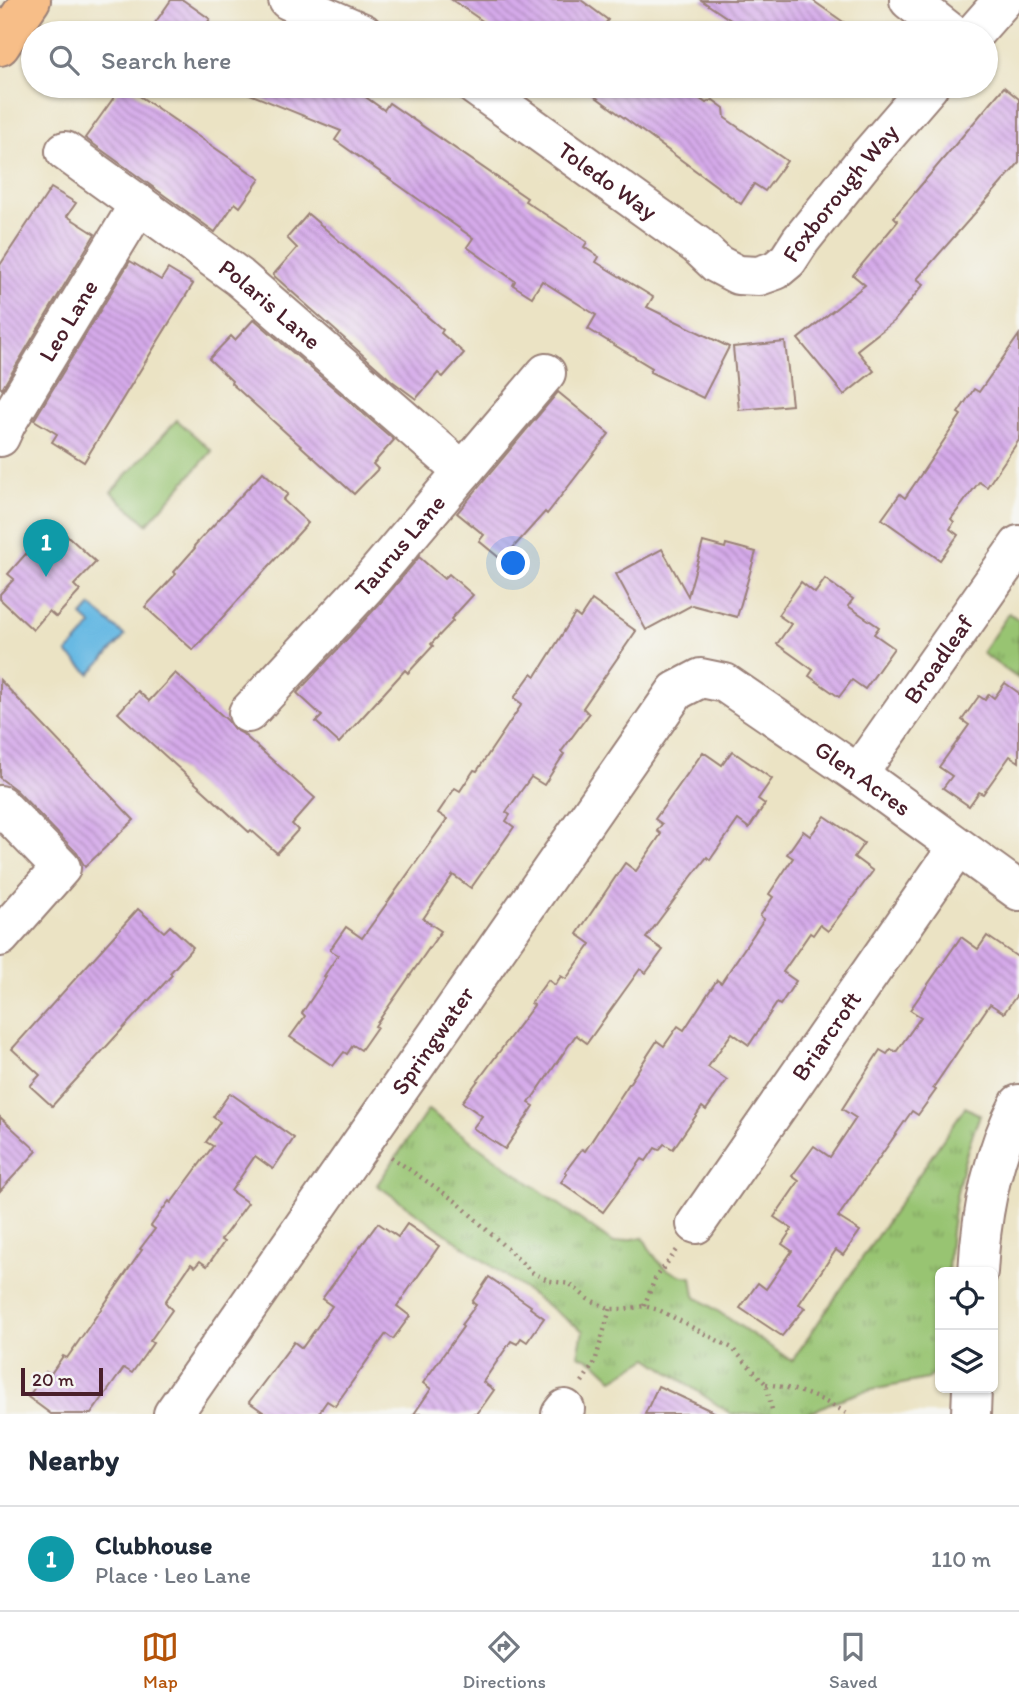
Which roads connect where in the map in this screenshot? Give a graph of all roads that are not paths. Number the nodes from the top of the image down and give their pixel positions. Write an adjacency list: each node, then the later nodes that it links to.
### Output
1 (31, 0): 8 (main road)
2 (288, 0): 5 (street)
3 (909, 0): 6 (street)
4 (1003, 0): 7 (street)
5 (336, 21)
6 (936, 21)
7 (985, 21)
8 (0, 46)
9 (492, 98): 13 (street, Toledo Way)
10 (919, 98): 13 (street, Foxborough Way)
11 (65, 151): 12 (street, Polaris Lane)
12 (139, 204): 15 (street, Leo Lane); 16 (street, Polaris Lane)
13 (738, 275)
14 (546, 373): 16 (street, Taurus Lane)
15 (0, 437)
16 (463, 471): 19 (street, Taurus Lane)
17 (1019, 545): 20 (street, Broadleaf)
18 (701, 678): 20 (street, Glen Acres); 29 (street, Springwater)
19 (248, 713)
20 (858, 774): 22 (street, Glen Acres)
21 (0, 805): 24 (street)
22 (957, 848): 23 (street, Glen Acres); 26 (street, Briarcroft)
23 (1019, 891)
24 (0, 937)
25 (1019, 1104): 27 (street)
26 (696, 1224)
27 (978, 1267)
28 (972, 1393): 30 (street)
29 (173, 1414)
30 (971, 1414)

